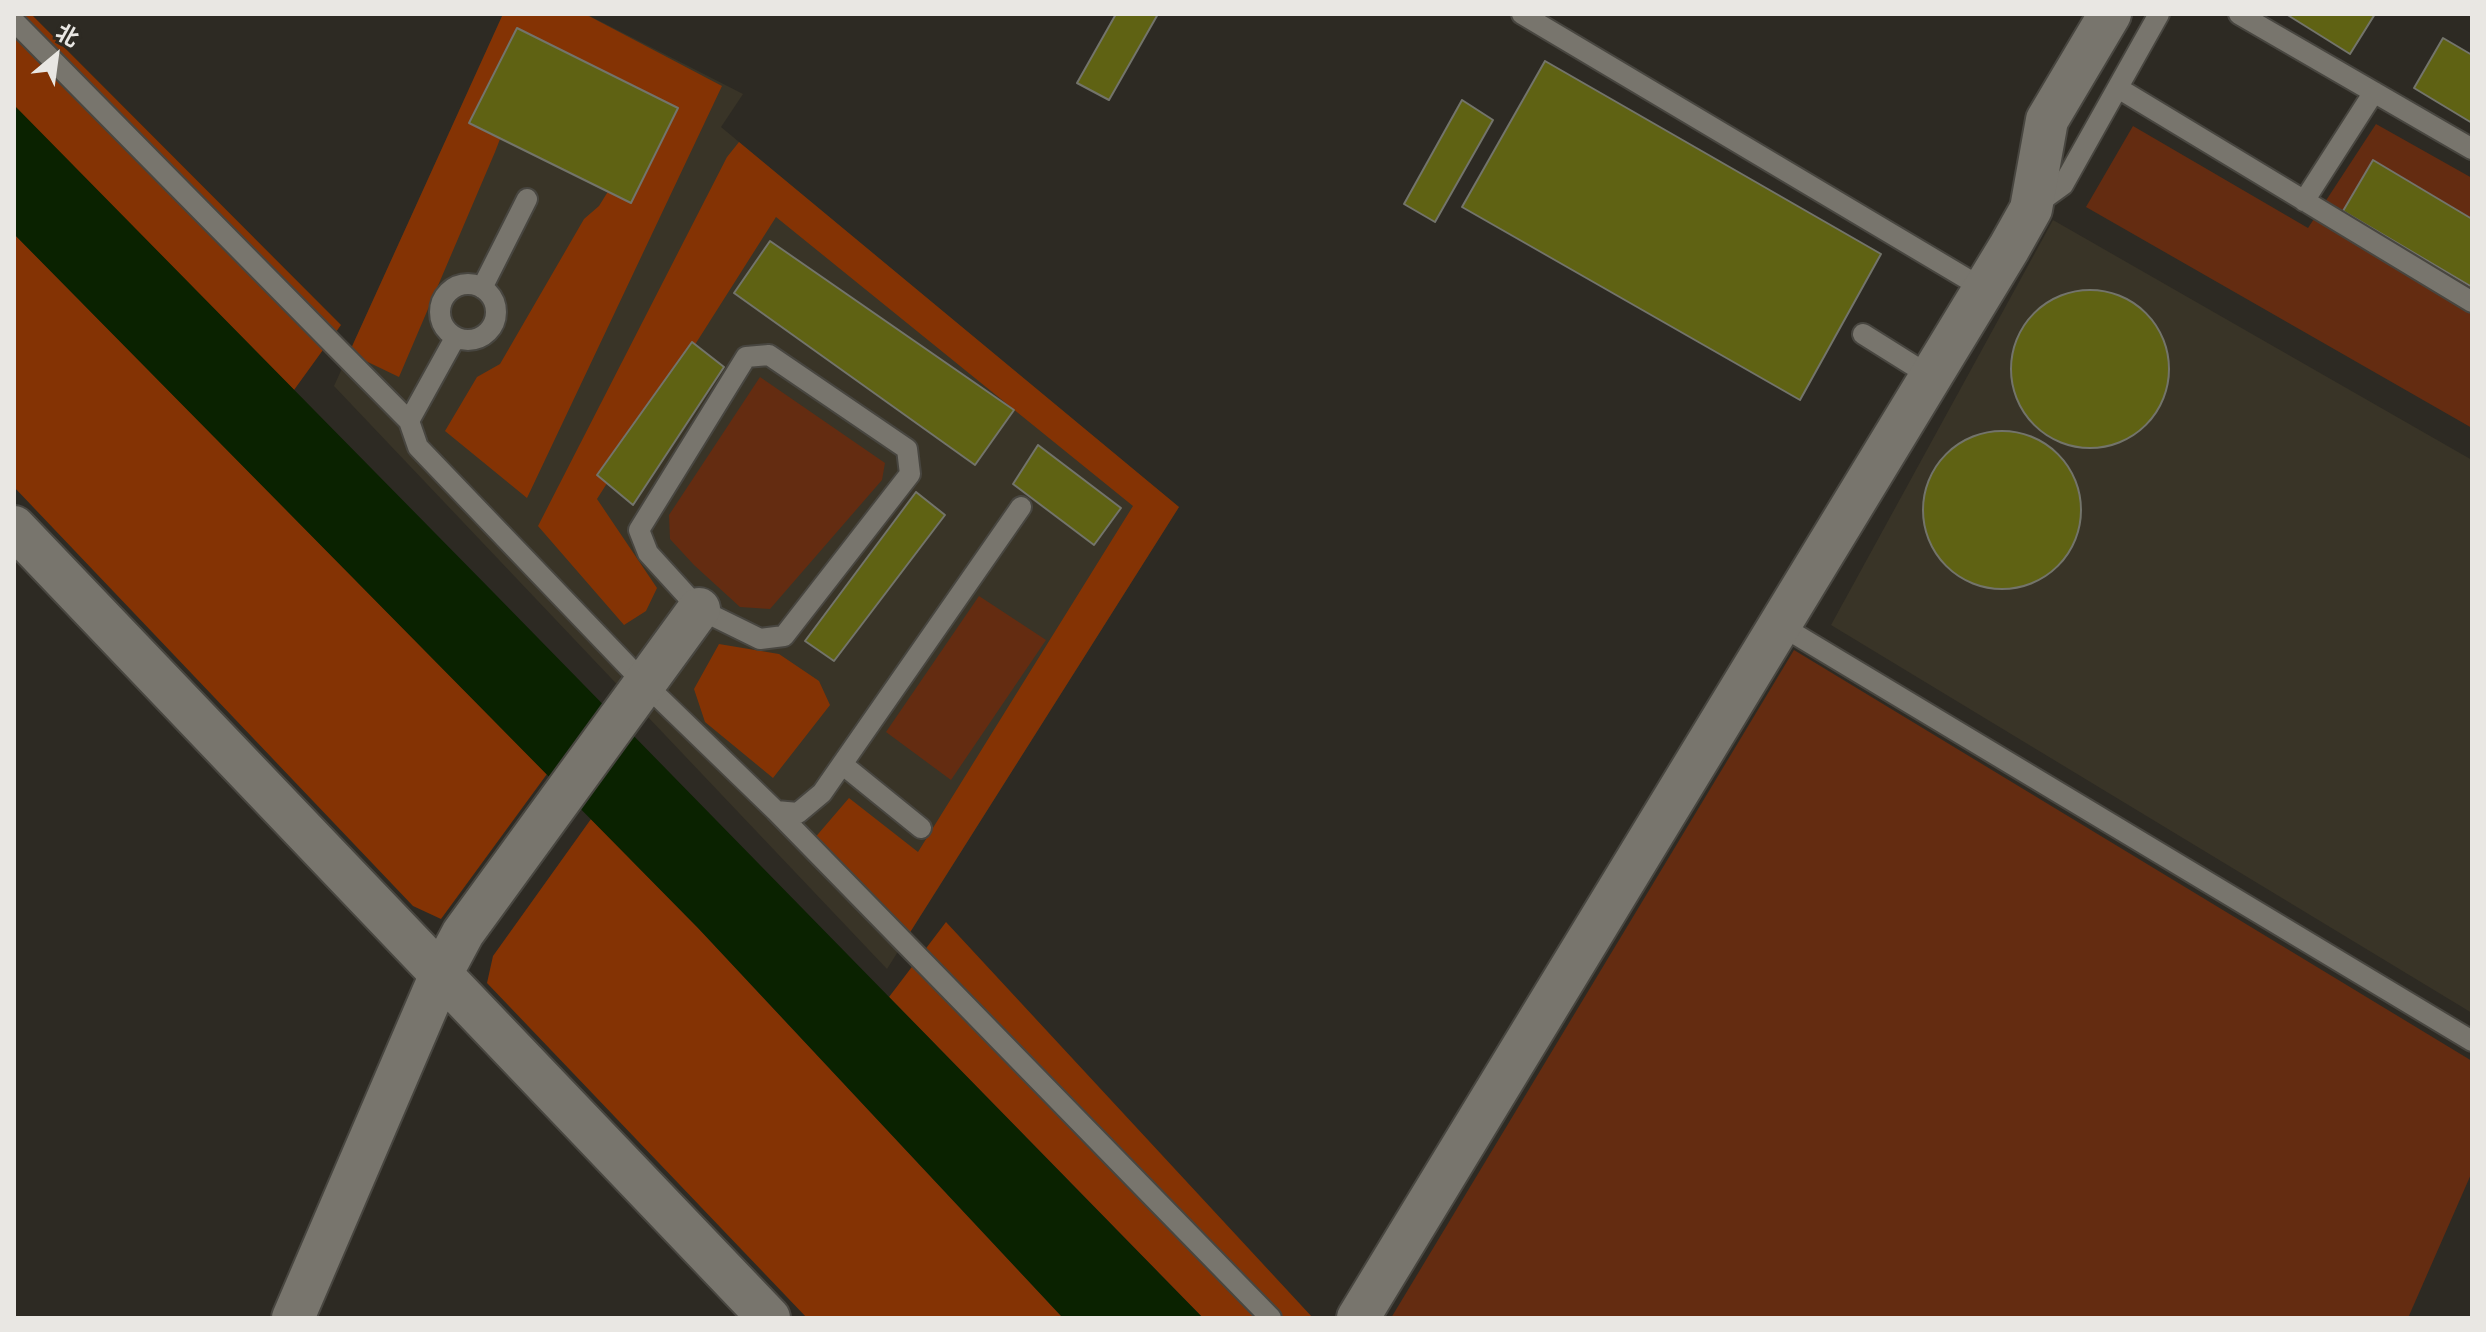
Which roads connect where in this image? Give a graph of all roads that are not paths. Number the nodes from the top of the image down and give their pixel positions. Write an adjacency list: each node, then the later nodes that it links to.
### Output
1 (1522, 14): 13 (lane)
2 (2110, 14): 11 (street)
3 (2159, 14): 6 (lane)
4 (2239, 14): 7 (lane)
5 (14, 21): 18 (lane)
6 (2118, 88): 10 (lane); 11 (lane)
7 (2374, 92): 8 (lane); 10 (lane)
8 (2472, 149)
9 (527, 199): 12 (lane)
10 (2304, 201): 14 (lane)
11 (2031, 209): 13 (street)
12 (482, 288): 16 (lane); 16 (lane)
13 (1984, 289): 17 (street)
14 (2472, 302)
15 (1863, 334): 17 (lane)
16 (455, 338): 18 (lane)
17 (1930, 376): 22 (street)
18 (409, 421): 23 (lane)
19 (1021, 507): 24 (lane)
20 (14, 527): 27 (street)
21 (699, 609): 21 (lane); 23 (street)
22 (1780, 625): 28 (lane); 32 (street)
23 (645, 684): 25 (lane); 27 (street)
24 (842, 764): 25 (lane); 26 (lane)
25 (776, 811): 31 (lane)
26 (921, 828)
27 (441, 974): 29 (street); 30 (street)
28 (2472, 1041)
29 (293, 1318)
30 (769, 1318)
31 (1271, 1318)
32 (1358, 1318)

